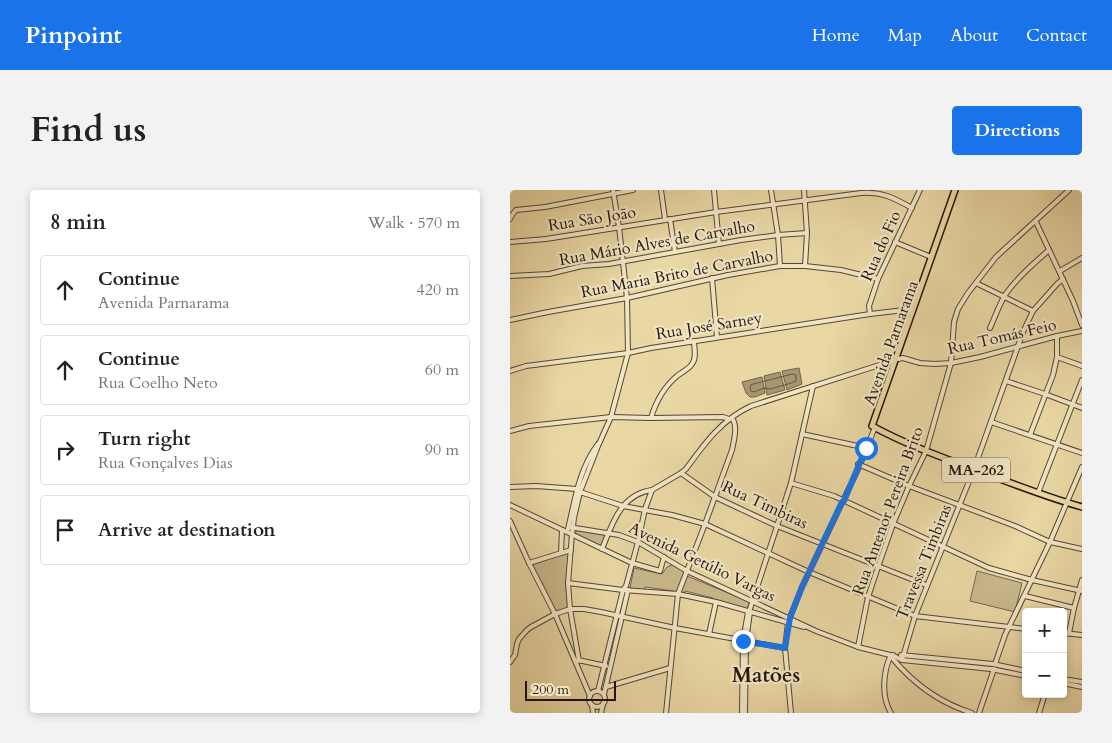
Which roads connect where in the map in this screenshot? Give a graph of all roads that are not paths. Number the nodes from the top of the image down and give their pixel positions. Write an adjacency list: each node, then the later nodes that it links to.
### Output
1 (633, 190): 9 (street)
2 (661, 190): 17 (street)
3 (714, 190): 15 (street)
4 (771, 190): 13 (street)
5 (804, 190): 12 (street)
6 (920, 190): 14 (street, Rua do Fio)
7 (957, 190): 27 (main road, Avenida Parnarama)
8 (1069, 190): 18 (street, Rua Antenor Pereira Brito)
9 (613, 192): 16 (street); 19 (street)
10 (857, 192): 11 (street, Rua São João); 12 (street, Rua São João)
11 (887, 192): 14 (street, Rua São João)
12 (805, 200): 13 (street, Rua São João); 20 (street)
13 (773, 204): 15 (street, Rua São João); 21 (street)
14 (912, 208): 23 (street, Rua do Fio)
15 (716, 212): 17 (street, Rua São João); 24 (street)
16 (510, 219)
17 (668, 219): 19 (street, Rua São João); 26 (street)
18 (1036, 222): 25 (street); 37 (street, Rua Antenor Pereira Brito)
19 (619, 227): 22 (street, Rua São João); 29 (street)
20 (807, 233): 21 (street, Rua Mário Alves de Carvalho); 31 (street)
21 (778, 235): 24 (street, Rua Mário Alves de Carvalho); 30 (street)
22 (510, 242)
23 (895, 242): 27 (street); 35 (street, Rua do Fio)
24 (719, 244): 26 (street, Rua Mário Alves de Carvalho)
25 (1049, 250): 32 (street); 38 (street)
26 (675, 252): 29 (street, Rua Mário Alves de Carvalho)
27 (933, 258): 40 (main road, Avenida Parnarama)
28 (1082, 258): 32 (street)
29 (622, 261): 33 (street, Rua Mário Alves de Carvalho); 39 (street)
30 (780, 266): 31 (street, Rua Maria Brito de Carvalho); 34 (street, Rua Maria Brito de Carvalho)
31 (805, 266): 35 (street, Rua Maria Brito de Carvalho)
32 (1060, 271): 36 (street)
33 (510, 276)
34 (712, 278): 39 (street, Rua Maria Brito de Carvalho); 48 (street)
35 (878, 278): 42 (street, Rua do Fio)
36 (1063, 279): 41 (street, Travessa Timbiras); 44 (street)
37 (976, 283): 38 (street); 54 (street, Rua Antenor Pereira Brito)
38 (1004, 297): 41 (street); 45 (street)
39 (627, 298): 43 (street, Rua Maria Brito de Carvalho); 51 (street)
40 (914, 310): 42 (street, Rua José Sarney); 53 (main road, Avenida Parnarama)
41 (1033, 310): 50 (street, Travessa Timbiras)
42 (870, 314): 48 (street, Rua José Sarney)
43 (510, 320)
44 (1082, 325)
45 (990, 328)
46 (1082, 331): 47 (street, Rua Tomás Feio)
47 (1058, 336): 50 (street, Rua Tomás Feio); 52 (street)
48 (717, 337): 49 (street, Rua José Sarney)
49 (694, 341): 51 (street, Rua José Sarney); 64 (street)
50 (1018, 347): 54 (street, Rua Tomás Feio); 58 (street, Travessa Timbiras)
51 (628, 353): 56 (street, Rua José Sarney); 63 (street)
52 (1057, 357): 55 (street); 60 (street)
53 (896, 362): 54 (street, Rua Tomás Feio); 59 (street); 67 (main road, Avenida Parnarama)
54 (951, 363): 73 (street, Rua Antenor Pereira Brito)
55 (1082, 366)
56 (510, 371)
57 (1082, 380): 61 (street)
58 (1006, 381): 60 (street); 66 (street, Travessa Timbiras)
59 (813, 386): 65 (street); 69 (street)
60 (1045, 394): 61 (street); 70 (street)
61 (1072, 404): 62 (street); 71 (street)
62 (1082, 408)
63 (611, 417): 64 (street); 68 (street); 82 (street)
64 (650, 418): 65 (street)
65 (731, 418): 78 (street); 85 (street)
66 (991, 422): 70 (street); 77 (street, Travessa Timbiras)
67 (874, 426): 72 (street, Avenida Parnarama); 73 (main road, MA-262)
68 (510, 431)
69 (802, 434): 72 (street); 79 (street)
70 (1030, 435): 71 (street)
71 (1056, 445): 74 (street); 84 (street)
72 (865, 447): 75 (street, Avenida Parnarama)
73 (926, 451): 77 (main road, MA-262); 80 (street, Rua Antenor Pereira Brito)
74 (1082, 453)
75 (859, 464): 80 (street); 86 (street, Avenida Parnarama)
76 (1082, 467): 87 (street)
77 (974, 469): 84 (main road, MA-262); 90 (street, Travessa Timbiras)
78 (681, 474): 83 (street); 85 (street, Rua Timbiras)
79 (791, 483): 86 (street); 96 (street)
80 (909, 486): 90 (street); 95 (street, Rua Antenor Pereira Brito)
81 (510, 487): 82 (street)
82 (579, 490): 89 (street); 97 (street)
83 (652, 490): 89 (street); 92 (street)
84 (1038, 493): 87 (main road, MA-262)
85 (715, 497): 94 (street); 96 (street, Rua Timbiras)
86 (842, 501): 95 (street); 103 (street, Avenida Parnarama)
87 (1066, 502): 91 (main road, MA-262); 102 (street)
88 (510, 505): 98 (street)
89 (623, 506): 92 (street); 100 (street)
90 (960, 506): 102 (street); 104 (street, Travessa Timbiras)
91 (1082, 507)
92 (645, 509): 94 (street); 101 (street)
93 (510, 521): 111 (street)
94 (705, 524): 109 (street); 114 (street)
95 (893, 524): 104 (street); 113 (street, Rua Antenor Pereira Brito)
96 (777, 526): 103 (street, Rua Timbiras); 109 (street)
97 (571, 527): 99 (street); 100 (street, Avenida Getúlio Vargas)
98 (562, 530): 99 (street); 108 (street)
99 (569, 533): 105 (street); 107 (street)
100 (608, 533): 101 (street, Avenida Getúlio Vargas); 105 (street)
101 (638, 542): 110 (street, Avenida Getúlio Vargas); 112 (street)
102 (1050, 542): 106 (street); 116 (street)
103 (822, 544): 113 (street, Rua Timbiras); 115 (street, Avenida Parnarama)
104 (943, 547): 116 (street); 119 (street, Travessa Timbiras)
105 (602, 549): 112 (street)
106 (1082, 549)
107 (571, 550): 108 (street); 118 (street)
108 (561, 553): 111 (street)
109 (768, 554): 115 (street); 125 (street)
110 (664, 557): 112 (street); 114 (street, Avenida Getúlio Vargas)
111 (529, 563): 130 (street)
112 (632, 563): 120 (street)
113 (878, 567): 119 (street, Rua Timbiras); 124 (street, Rua Antenor Pereira Brito)
114 (687, 571): 122 (street); 125 (street, Avenida Getúlio Vargas)
115 (809, 572): 124 (street); 133 (street, Avenida Parnarama)
116 (1032, 580): 121 (street); 123 (street)
117 (1082, 580): 121 (street)
118 (568, 584): 120 (street); 128 (street)
119 (926, 585): 132 (street, Travessa Timbiras)
120 (625, 588): 122 (street); 131 (street)
121 (1080, 591): 127 (street)
122 (678, 594): 126 (street); 135 (street)
123 (1025, 596): 127 (street); 134 (street)
124 (868, 597): 132 (street); 141 (street, Rua Antenor Pereira Brito)
125 (752, 601): 129 (street); 133 (street, Avenida Getúlio Vargas)
126 (716, 602): 129 (street); 138 (street)
127 (1074, 608): 137 (street)
128 (570, 609): 130 (street); 131 (street); 147 (street)
129 (749, 612): 133 (street); 140 (street)
130 (555, 614): 146 (street); 148 (street)
131 (619, 616): 135 (street); 151 (street); 152 (street)
132 (915, 616): 134 (street); 144 (street, Travessa Timbiras)
133 (789, 620): 141 (street); 142 (street, Avenida Parnarama)
134 (1009, 627): 136 (street); 150 (street)
135 (675, 628): 138 (street); 153 (street)
136 (1022, 629)
137 (1070, 633): 139 (street)
138 (708, 634): 140 (street)
139 (1082, 635)
140 (745, 641): 142 (street); 171 (street)
141 (858, 647): 143 (street)
142 (785, 648): 172 (street, Avenida Parnarama)
143 (893, 655): 144 (street); 173 (street); 174 (street)
144 (902, 657): 145 (street); 149 (street)
145 (933, 658): 149 (street); 150 (street)
146 (574, 660): 147 (street); 164 (street)
147 (580, 660): 151 (street)
148 (510, 662)
149 (932, 663): 154 (street)
150 (995, 664): 154 (street); 155 (street)
151 (605, 666): 152 (street); 162 (street)
152 (610, 667): 160 (street)
153 (670, 668): 160 (street); 170 (street)
154 (994, 669): 156 (street); 175 (street)
155 (1022, 670)
156 (1022, 675)
157 (1067, 680): 158 (street)
158 (1082, 682)
159 (1067, 684): 161 (street)
160 (606, 687): 163 (street)
161 (1082, 687)
162 (598, 691): 163 (street); 164 (street)
163 (604, 694): 166 (street)
164 (590, 696): 167 (street)
165 (1044, 698): 176 (street)
166 (603, 704): 167 (street); 169 (street)
167 (592, 705): 168 (street)
168 (593, 713)
169 (601, 713)
170 (666, 713)
171 (744, 713)
172 (791, 713)
173 (890, 713)
174 (972, 713)
175 (979, 713)
176 (1039, 713)

